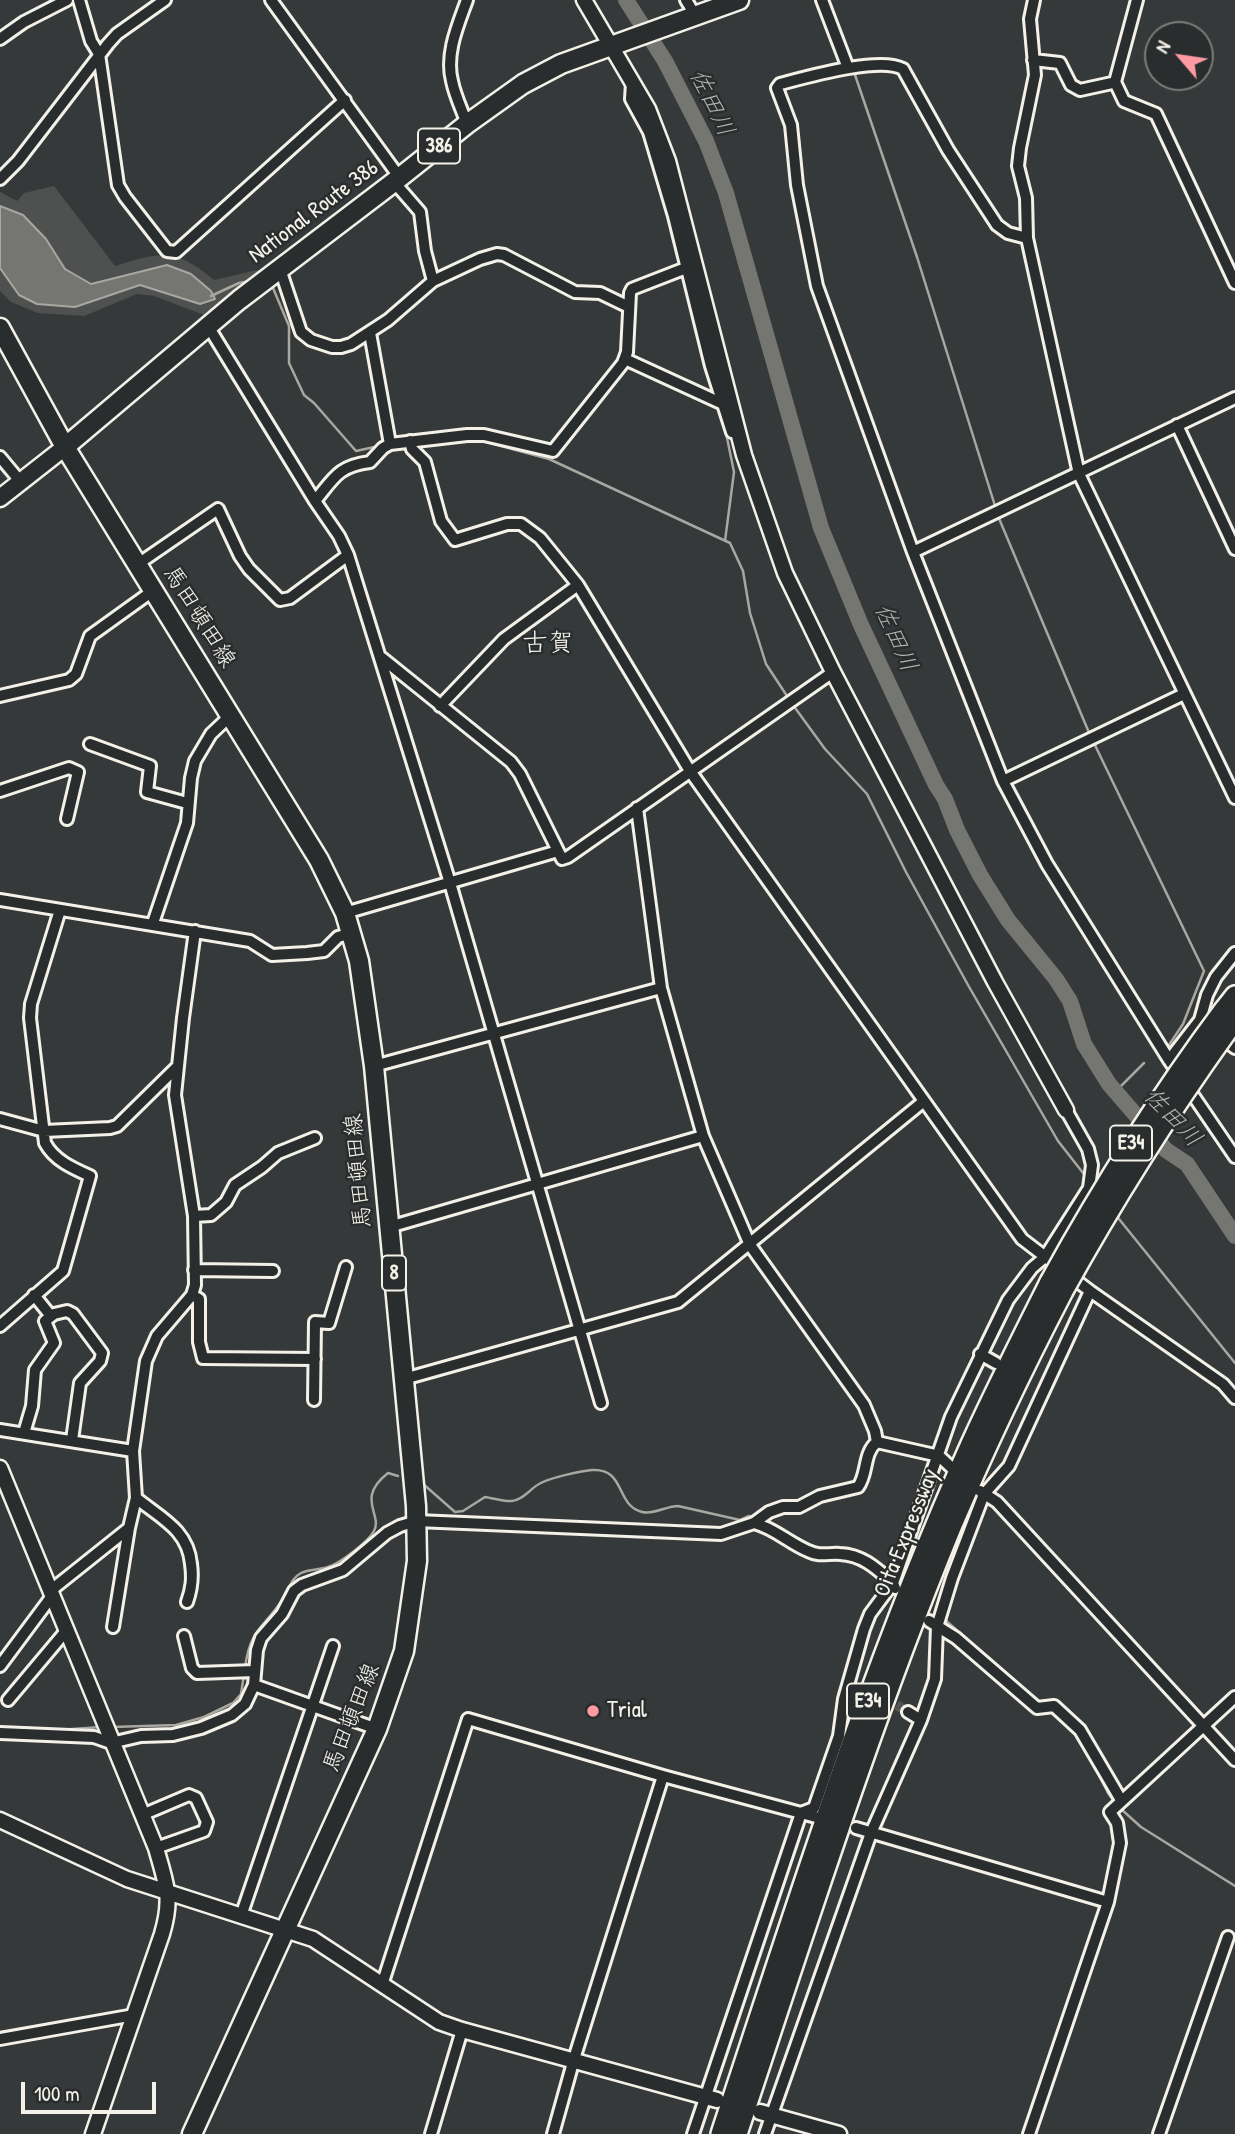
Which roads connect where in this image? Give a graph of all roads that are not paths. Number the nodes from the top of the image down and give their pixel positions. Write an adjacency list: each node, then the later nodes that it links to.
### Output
1 (67, 0): 12 (street)
2 (79, 0): 14 (street)
3 (165, 0): 14 (street)
4 (271, 0): 19 (street)
5 (467, 0): 20 (street)
6 (584, 0): 13 (street)
7 (739, 0): 11 (main road, National Route 386 / 386)
8 (822, 0): 16 (street)
9 (1034, 0): 15 (street)
10 (1137, 0): 27 (street)
11 (690, 8): 13 (main road, National Route 386 / 386)
12 (0, 39)
13 (612, 44): 17 (street); 20 (main road, National Route 386 / 386)
14 (99, 54): 19 (street); 21 (street)
15 (1033, 60): 18 (street); 23 (street)
16 (852, 68): 23 (street); 46 (street)
17 (632, 83): 24 (street); 40 (street)
18 (1112, 83)
19 (345, 100): 22 (street)
20 (467, 124): 22 (main road, National Route 386 / 386)
21 (0, 179)
22 (397, 180): 25 (main road, National Route 386 / 386); 26 (street)
23 (1027, 238): 41 (street)
24 (683, 269): 28 (street); 34 (street)
25 (278, 271): 29 (main road, National Route 386 / 386); 31 (street)
26 (433, 281): 28 (street); 31 (street)
27 (1235, 283)
28 (629, 307): 32 (street)
29 (208, 326): 38 (main road, National Route 386 / 386); 44 (street)
30 (0, 328): 38 (main road)
31 (370, 333): 37 (street)
32 (625, 359): 34 (street); 36 (street)
33 (1235, 398): 35 (street)
34 (719, 402): 40 (street)
35 (1177, 425): 41 (street); 45 (street)
36 (410, 441): 37 (street); 49 (street)
37 (390, 444): 44 (street)
38 (65, 447): 42 (main road); 48 (main road, 馬田頓田線 / 8)
39 (0, 457): 42 (street)
40 (747, 464): 52 (street)
41 (1079, 474): 46 (street); 53 (street)
42 (20, 481): 43 (main road)
43 (0, 498)
44 (315, 501): 47 (street)
45 (1235, 549)
46 (913, 552): 59 (street)
47 (348, 555): 48 (street); 51 (street)
48 (138, 564): 50 (main road, 馬田頓田線 / 8)
49 (578, 585): 55 (street); 58 (street)
50 (154, 590): 54 (street); 56 (main road, 馬田頓田線 / 8)
51 (382, 658): 55 (street); 66 (street)
52 (832, 672): 58 (street); 83 (street)
53 (1184, 694): 59 (street); 61 (street)
54 (0, 696)
55 (440, 706): 65 (street)
56 (230, 716): 62 (street); 69 (main road, 馬田頓田線 / 8)
57 (90, 744): 62 (street)
58 (690, 771): 63 (street); 82 (street)
59 (1003, 781): 79 (street)
60 (0, 791): 64 (street)
61 (1235, 798)
62 (187, 803): 70 (street)
63 (637, 808): 65 (street); 74 (street)
64 (67, 819)
65 (558, 851): 66 (street)
66 (450, 883): 69 (street); 77 (street)
67 (0, 900): 68 (street)
68 (60, 910): 70 (street); 85 (street)
69 (345, 913): 72 (main road, 馬田頓田線 / 8)
70 (153, 923): 71 (street)
71 (195, 931): 72 (street); 81 (street)
72 (352, 933): 80 (main road, 馬田頓田線 / 8)
73 (1235, 953): 76 (street)
74 (662, 988): 77 (street); 86 (street)
75 (1232, 1012): 97 (highway, Oita Expressway / E34, bridge)
76 (1200, 1020): 78 (street); 79 (street)
77 (494, 1034): 80 (street); 89 (street)
78 (1235, 1048)
79 (1169, 1060): 88 (street)
80 (374, 1066): 91 (main road, 馬田頓田線 / 8)
81 (177, 1067): 85 (street); 90 (street)
82 (924, 1101): 92 (street); 93 (street)
83 (1066, 1110): 93 (street)
84 (0, 1119): 85 (street)
85 (44, 1131): 99 (street)
86 (703, 1136): 89 (street); 92 (street)
87 (315, 1138): 90 (street)
88 (1235, 1157)
89 (537, 1184): 91 (street); 103 (street)
90 (194, 1216): 95 (street)
91 (389, 1227): 107 (main road, 馬田頓田線 / 8)
92 (750, 1245): 103 (street); 114 (street)
93 (1045, 1257): 98 (street); 104 (street)
94 (346, 1267): 105 (street)
95 (194, 1270): 96 (street); 100 (street)
96 (273, 1271)
97 (1056, 1287): 171 (highway, Oita Expressway / E34); 172 (highway, Oita Expressway / E34)
98 (1090, 1291): 108 (street); 119 (street)
99 (34, 1295): 101 (street); 102 (street)
100 (192, 1295): 105 (street); 115 (street)
101 (50, 1315): 112 (street); 113 (street)
102 (0, 1326)
103 (580, 1330): 107 (street); 110 (street)
104 (980, 1354): 106 (street); 116 (street)
105 (315, 1359): 109 (street)
106 (996, 1363)
107 (404, 1378): 122 (main road, 馬田頓田線 / 8)
108 (1235, 1398)
109 (314, 1399)
110 (601, 1403)
111 (0, 1430): 112 (street)
112 (24, 1433): 113 (street)
113 (72, 1440): 115 (street)
114 (877, 1442): 116 (street); 121 (street)
115 (133, 1451): 120 (street)
116 (939, 1456): 118 (street); 124 (street)
117 (0, 1468): 125 (street)
118 (954, 1469)
119 (981, 1492): 127 (street); 140 (street)
120 (136, 1498): 123 (street); 126 (street)
121 (757, 1520): 122 (street); 124 (street)
122 (417, 1521): 133 (street); 141 (main road, 馬田頓田線 / 8)
123 (130, 1528): 125 (street); 128 (street)
124 (895, 1582): 147 (street)
125 (51, 1594): 129 (street); 132 (street)
126 (187, 1602)
127 (937, 1620): 139 (street); 146 (street)
128 (113, 1627)
129 (66, 1631): 136 (street); 143 (street)
130 (184, 1636): 133 (street)
131 (333, 1646): 137 (street)
132 (2, 1660)
133 (249, 1671): 134 (street)
134 (254, 1685): 137 (street); 143 (street)
135 (1235, 1698): 140 (street)
136 (8, 1700)
137 (313, 1707): 141 (street); 156 (street)
138 (908, 1712): 139 (street)
139 (921, 1720): 152 (street)
140 (1204, 1726): 144 (street); 146 (street)
141 (377, 1729): 157 (main road, 馬田頓田線 / 8)
142 (0, 1733): 143 (street)
143 (110, 1739): 148 (street)
144 (1235, 1760)
145 (663, 1776): 147 (street); 159 (street); 163 (street)
146 (1118, 1804): 155 (street)
147 (801, 1813): 149 (street); 164 (street)
148 (142, 1815): 153 (street); 153 (street)
149 (816, 1817)
150 (0, 1820): 154 (street)
151 (856, 1828): 152 (street)
152 (871, 1833): 155 (street); 165 (street)
153 (156, 1848): 154 (street)
154 (170, 1895): 156 (street); 160 (street)
155 (1108, 1902): 175 (street)
156 (242, 1916): 157 (street)
157 (285, 1928): 159 (street); 167 (main road, 馬田頓田線 / 8)
158 (1228, 1937): 176 (street)
159 (382, 1985): 161 (street)
160 (134, 2015): 162 (street); 166 (street)
161 (462, 2030): 163 (street); 168 (street)
162 (0, 2039)
163 (574, 2059): 164 (street); 169 (street)
164 (711, 2097): 170 (street)
165 (765, 2114): 173 (street); 174 (street)
166 (93, 2134)
167 (192, 2134)
168 (431, 2134)
169 (553, 2134)
170 (693, 2134)
171 (721, 2134)
172 (737, 2134)
173 (765, 2134)
174 (839, 2134)
175 (1029, 2134)
176 (1159, 2134)

